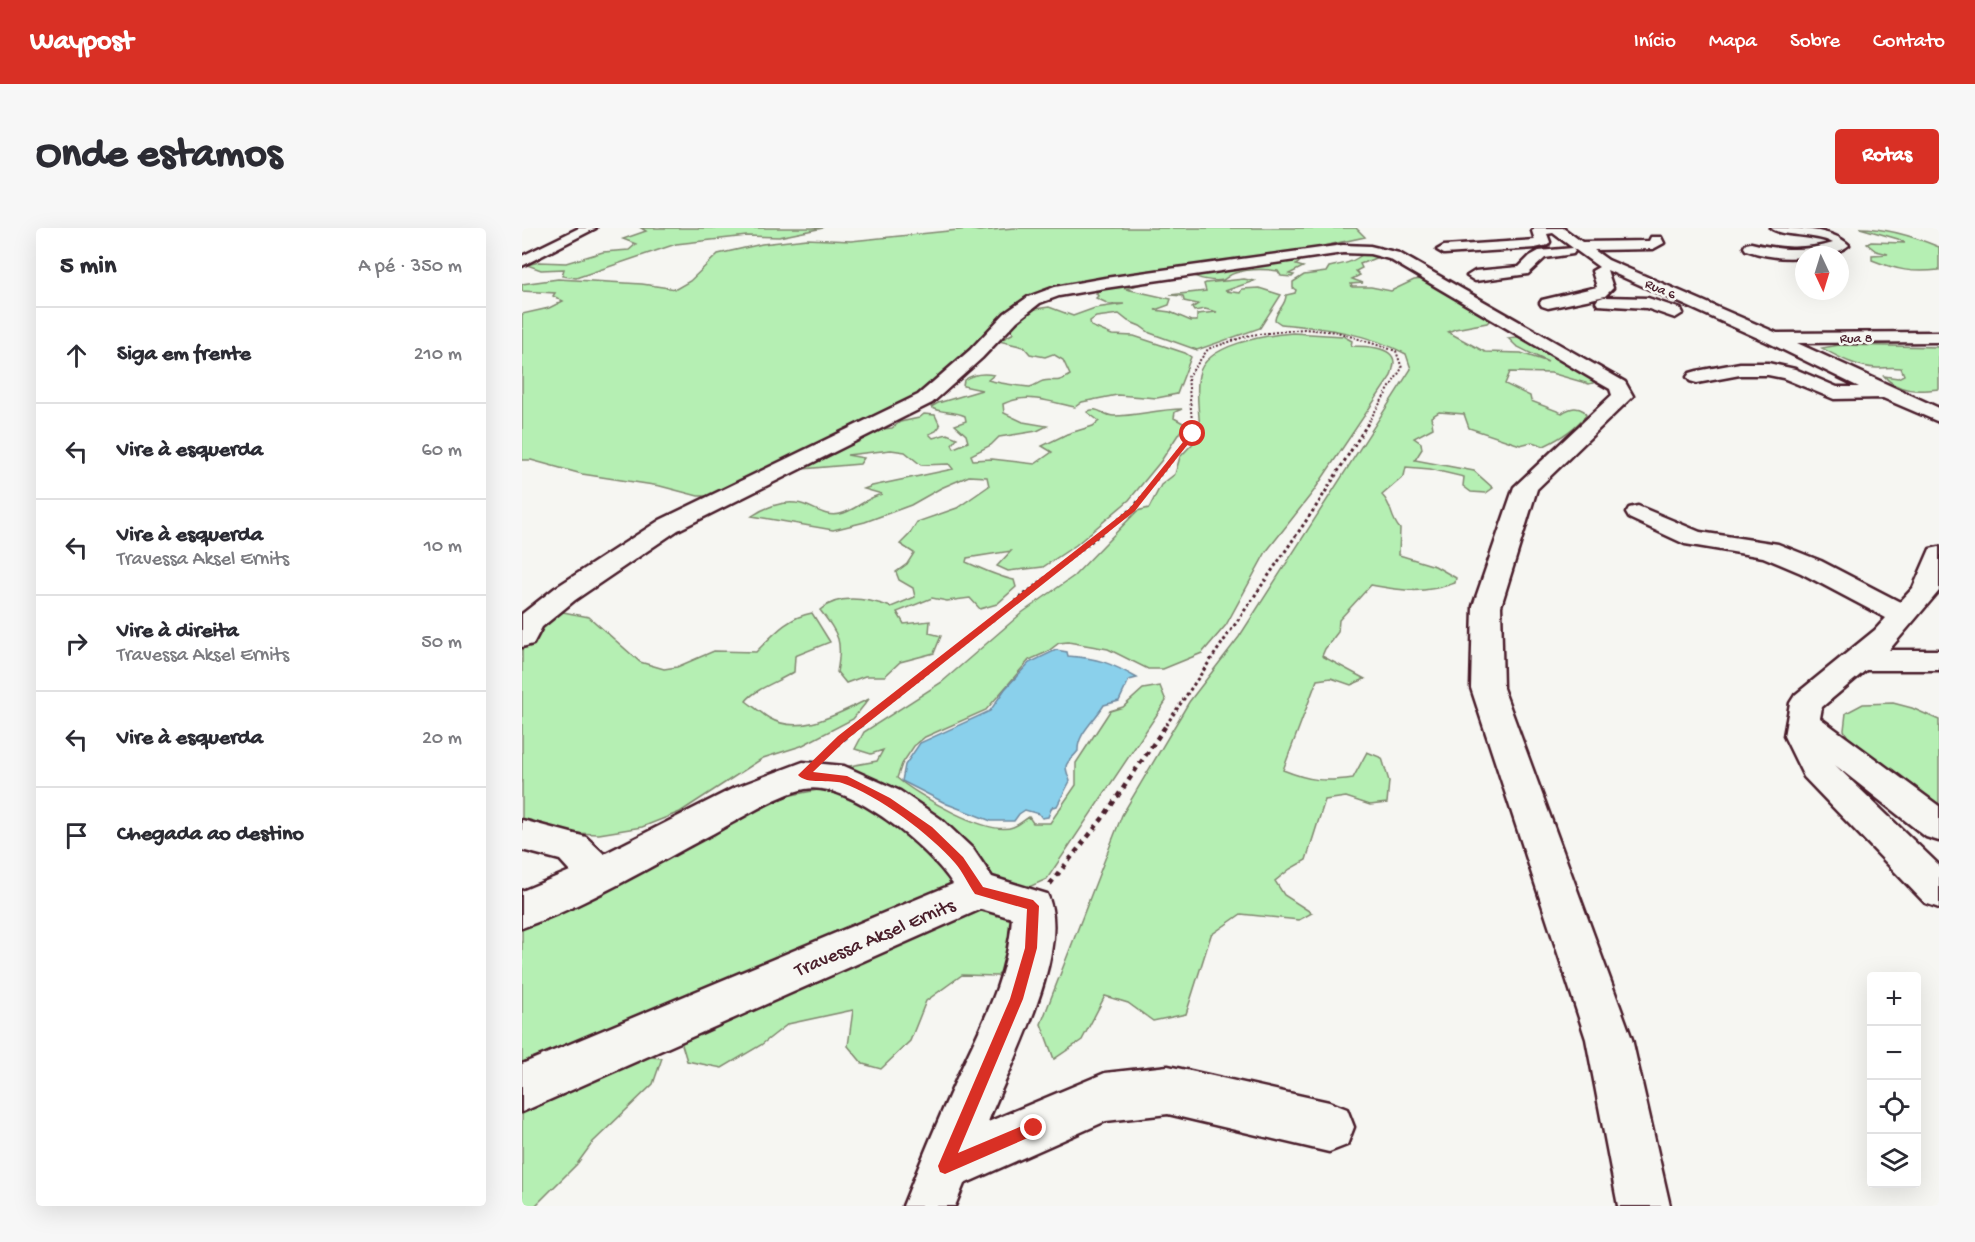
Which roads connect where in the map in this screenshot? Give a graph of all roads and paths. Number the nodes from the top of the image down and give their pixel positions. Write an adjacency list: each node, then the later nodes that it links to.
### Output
1 (589, 228): 7 (street)
2 (1554, 228): 6 (street, Rua 6); 8 (street)
3 (1778, 228): 5 (street)
4 (1656, 240): 6 (street)
5 (1751, 247)
6 (1582, 248): 11 (street, Rua 6); 12 (street)
7 (548, 249): 9 (street); 10 (street)
8 (1444, 250)
9 (522, 253)
10 (522, 262)
11 (1603, 262): 14 (street); 15 (street, Rua 6)
12 (1475, 276)
13 (1604, 302): 15 (street)
14 (1548, 303)
15 (1733, 320): 17 (street, Rua 6)
16 (1939, 337): 17 (street, Rua 8)
17 (1773, 338): 19 (street, Rua 6)
18 (1697, 377): 19 (street)
19 (1889, 393): 20 (street, Rua 6)
20 (1939, 416)
21 (1638, 513): 23 (street)
22 (1939, 555): 23 (street)
23 (1904, 616): 25 (street)
24 (522, 637): 39 (street)
25 (1859, 660): 26 (street); 27 (street)
26 (1939, 660)
27 (1804, 723): 29 (street); 33 (street)
28 (804, 775): 31 (street); 32 (street); 34 (path)
29 (1939, 826)
30 (522, 835): 31 (street)
31 (590, 880): 35 (street)
32 (979, 891): 34 (street); 36 (street, Travessa Aksel Ernits)
33 (1939, 891)
34 (1033, 906): 38 (street)
35 (522, 910)
36 (522, 1088)
37 (1329, 1127): 38 (street)
38 (937, 1186)
39 (1644, 1206)

